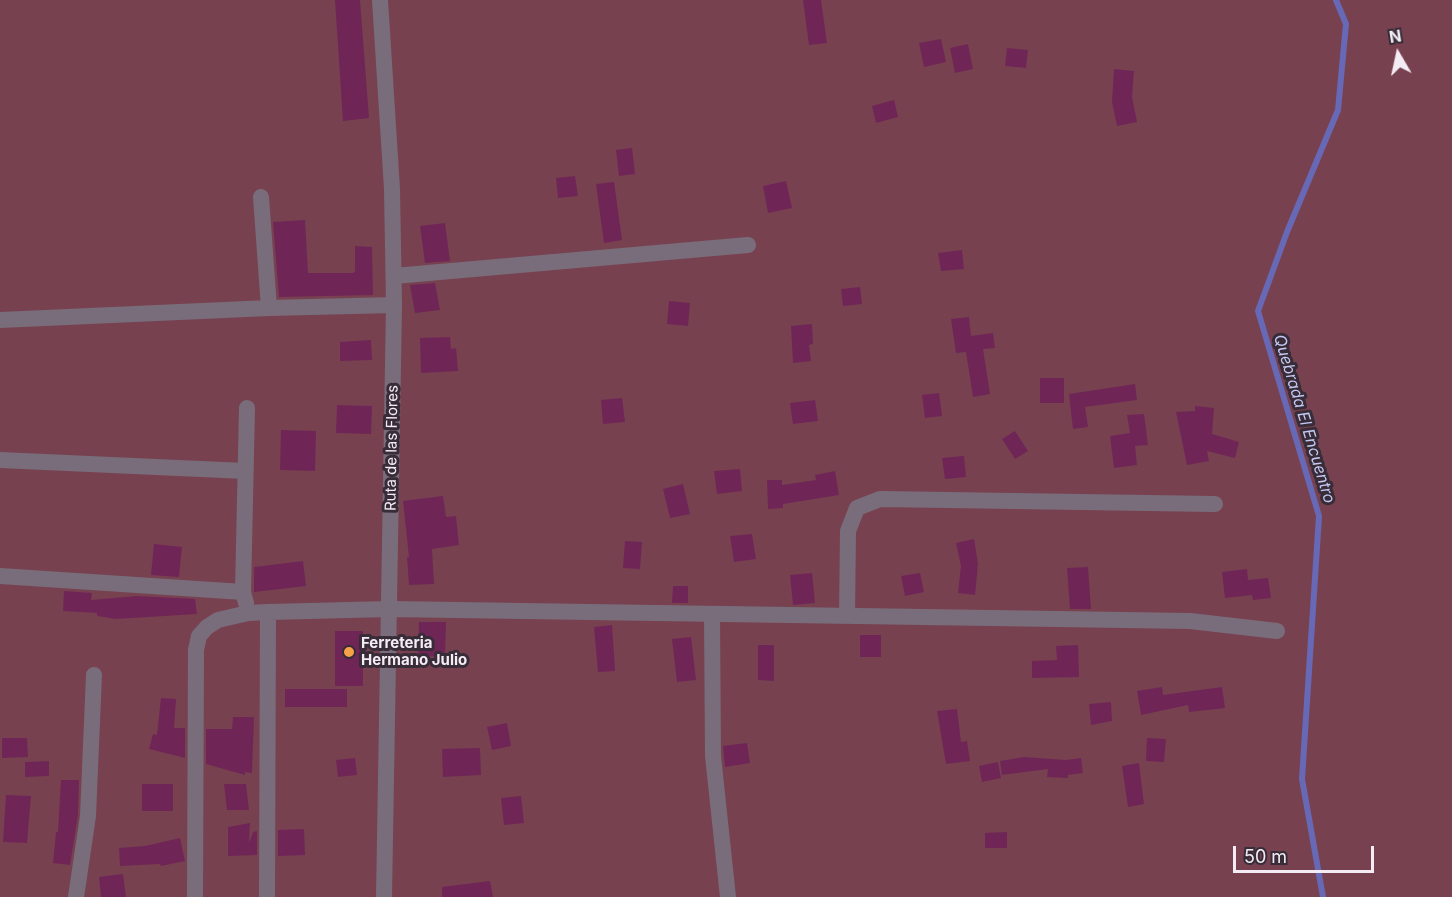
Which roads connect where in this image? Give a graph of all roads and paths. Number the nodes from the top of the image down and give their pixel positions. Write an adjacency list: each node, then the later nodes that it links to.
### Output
1 (380, 0): 4 (street, Ruta de las Flores)
2 (261, 197): 6 (street)
3 (748, 245): 4 (street)
4 (394, 276): 5 (street, Ruta de las Flores)
5 (394, 304): 6 (street); 14 (street, Ruta de las Flores)
6 (268, 308): 7 (street)
7 (0, 320)
8 (247, 408): 10 (street)
9 (0, 460): 10 (street)
10 (245, 471): 13 (street)
11 (1215, 504): 18 (street)
12 (0, 576): 13 (street)
13 (243, 592): 16 (street)
14 (390, 609): 15 (street); 17 (street); 24 (street, Ruta de las Flores)
15 (268, 612): 16 (street); 23 (street)
16 (248, 613): 22 (street)
17 (712, 614): 18 (street); 25 (street)
18 (847, 616): 19 (street)
19 (1277, 632)
20 (94, 675): 21 (street)
21 (76, 897)
22 (195, 897)
23 (267, 897)
24 (384, 897)
25 (728, 897)

